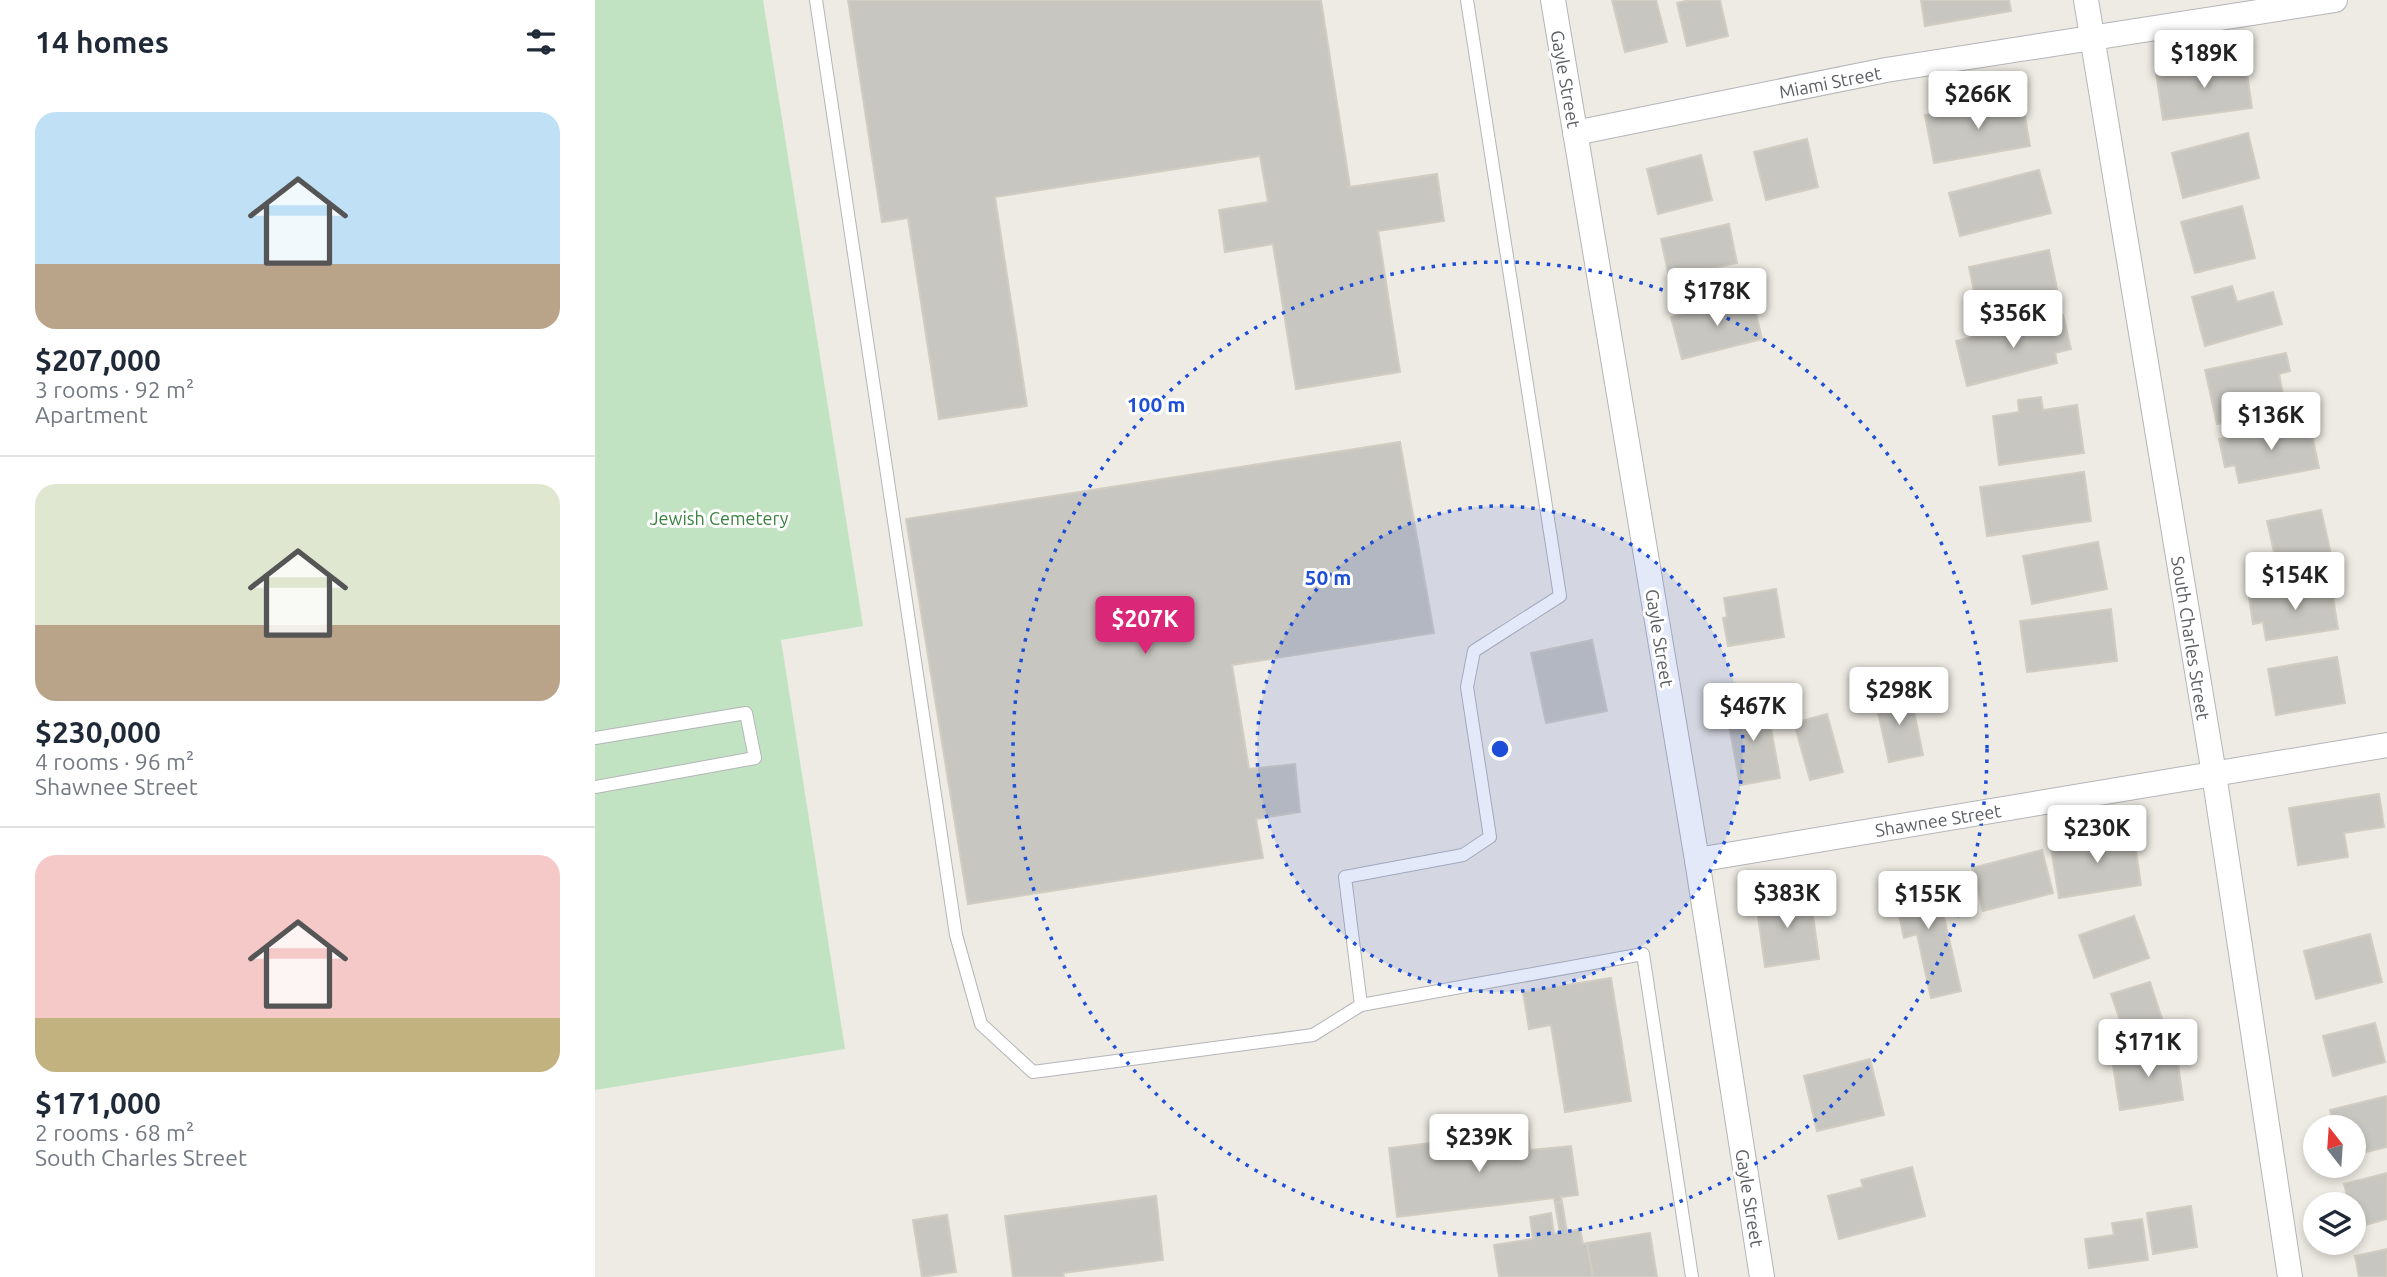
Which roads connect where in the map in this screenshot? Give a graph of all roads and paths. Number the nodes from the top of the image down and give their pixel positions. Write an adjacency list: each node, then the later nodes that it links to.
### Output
1 (816, 0): 13 (lane)
2 (1467, 0): 13 (lane)
3 (1553, 0): 7 (street, Gayle Street)
4 (2086, 0): 6 (street, South Charles Street)
5 (2335, 0): 6 (street, Miami Street)
6 (2092, 38): 7 (street, Miami Street); 10 (street, South Charles Street)
7 (1575, 133): 12 (street, Gayle Street)
8 (595, 738): 11 (lane)
9 (2387, 745): 10 (street, Shawnee Street)
10 (2214, 774): 12 (street, Shawnee Street); 16 (street, South Charles Street)
11 (595, 787)
12 (1697, 860): 15 (street, Gayle Street)
13 (1361, 1005): 14 (lane)
14 (1692, 1277)
15 (1762, 1277)
16 (2290, 1277)

